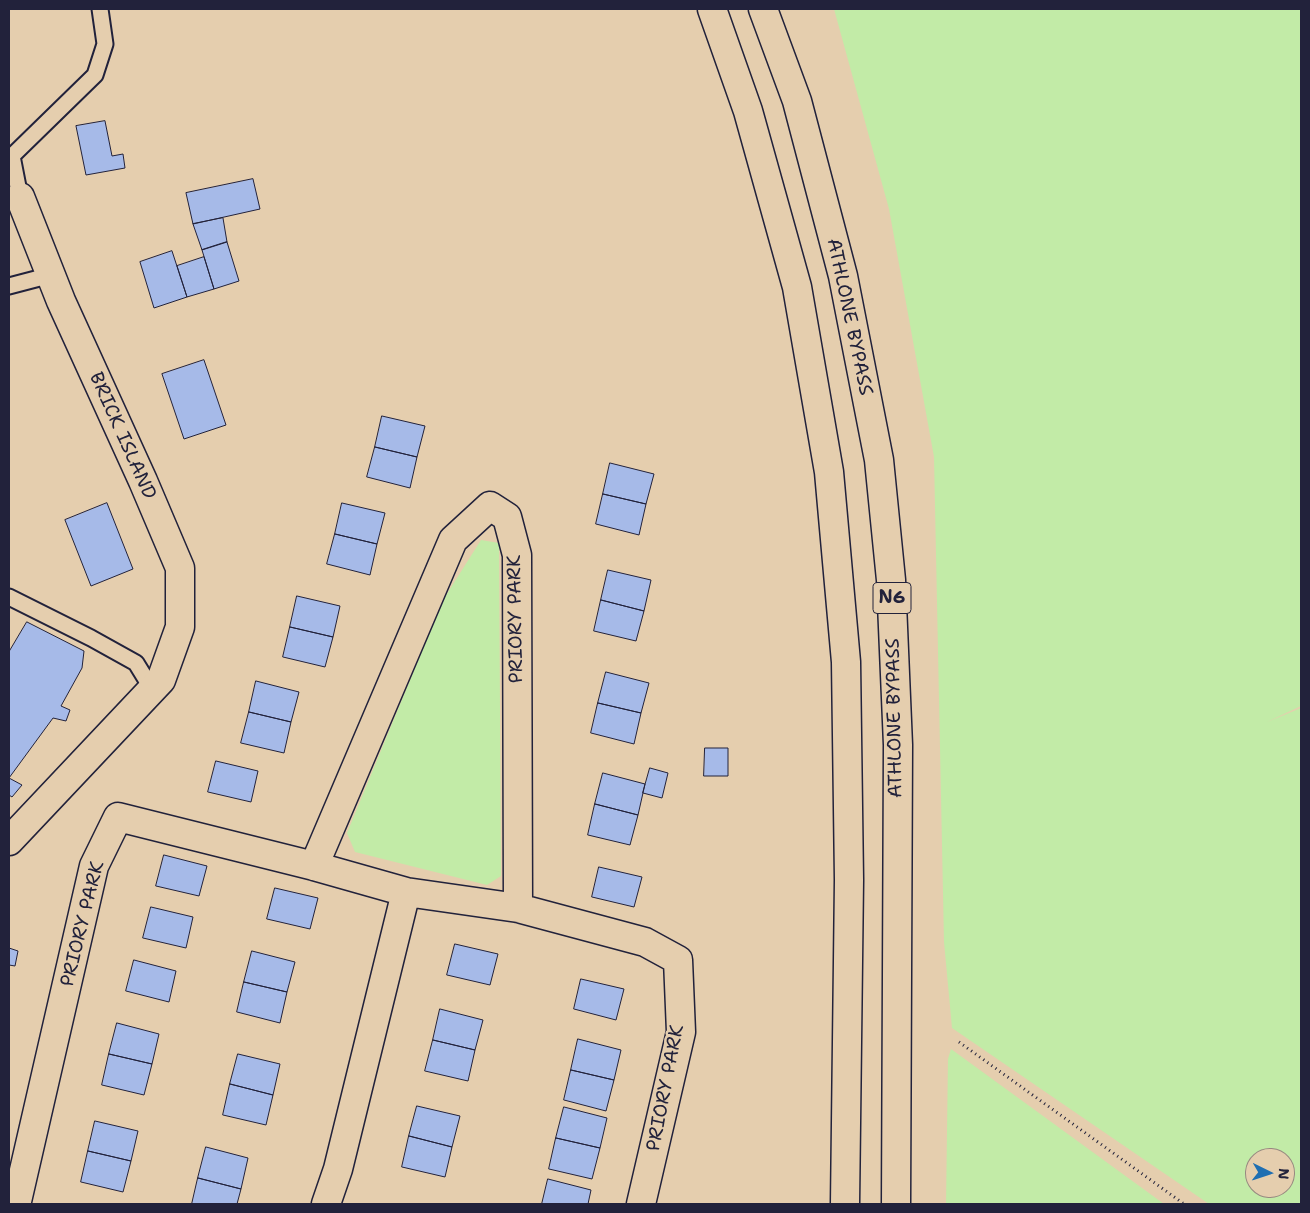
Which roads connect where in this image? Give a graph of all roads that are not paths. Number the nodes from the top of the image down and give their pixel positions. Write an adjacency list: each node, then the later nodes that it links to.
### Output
1 (100, 9): 4 (lane)
2 (712, 9): 16 (main road)
3 (763, 9): 17 (main road, ATHLONE BYPASS / N6)
4 (20, 197): 5 (main road, BRICK ISLAND)
5 (51, 275): 6 (lane); 8 (main road, BRICK ISLAND)
6 (9, 286)
7 (9, 597): 8 (lane)
8 (156, 685): 9 (main road)
9 (9, 841)
10 (314, 866): 11 (main road, PRIORY PARK); 12 (main road, PRIORY PARK); 13 (main road, PRIORY PARK)
11 (406, 892): 12 (main road, PRIORY PARK); 14 (main road)
12 (518, 908): 15 (main road, PRIORY PARK)
13 (17, 1201)
14 (326, 1204)
15 (641, 1204)
16 (845, 1204)
17 (896, 1204)

